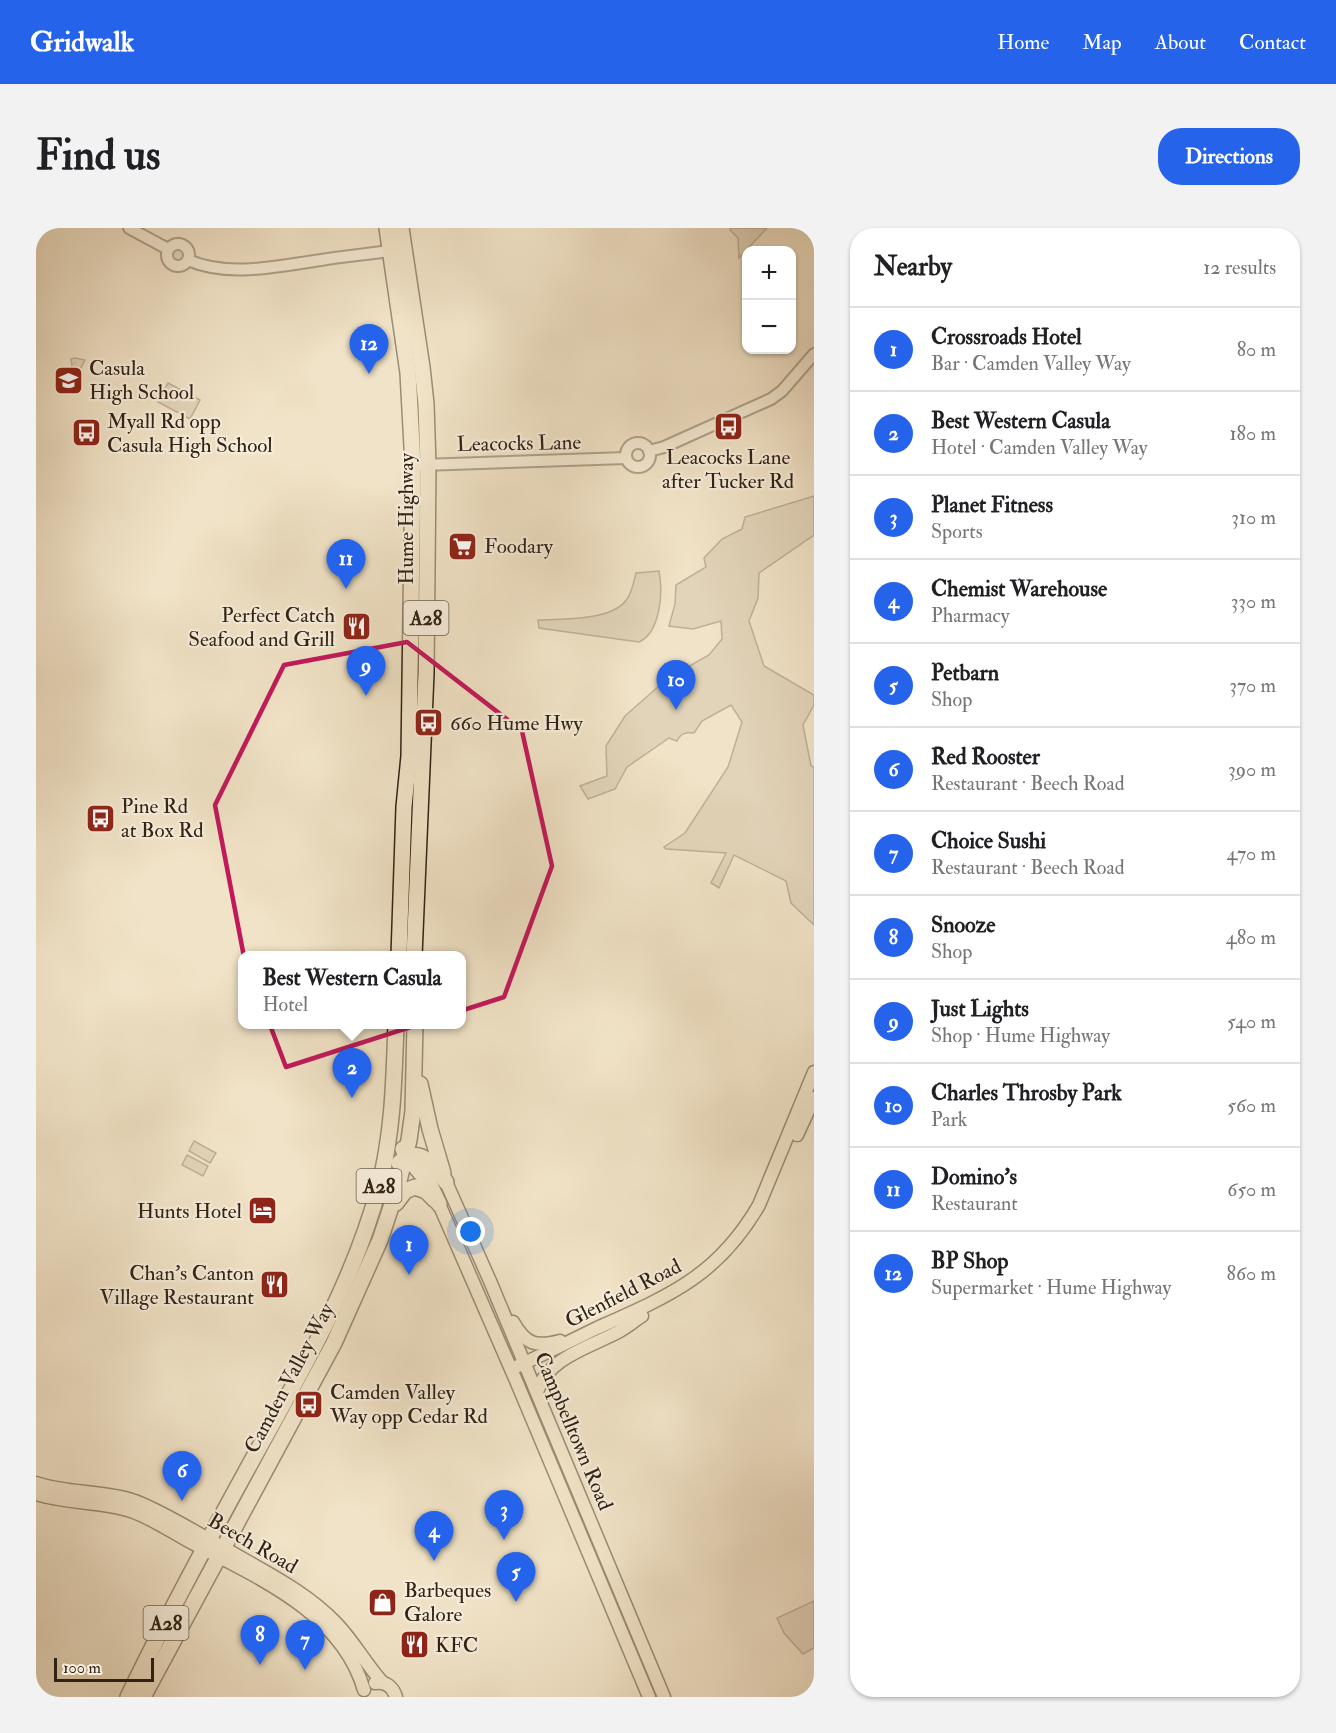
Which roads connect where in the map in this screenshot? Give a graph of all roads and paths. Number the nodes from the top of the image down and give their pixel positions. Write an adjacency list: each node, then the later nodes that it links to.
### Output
1 (129, 228): 4 (street)
2 (387, 228): 5 (highway, Hume Highway / A28)
3 (401, 228): 5 (highway, Hume Highway / A28)
4 (168, 249): 6 (street); 6 (street)
5 (397, 250): 6 (street); 10 (highway, Hume Highway / A28)
6 (188, 260)
7 (814, 354): 8 (street)
8 (649, 451): 9 (street); 9 (street)
9 (626, 458): 10 (street, Leacocks Lane)
10 (421, 465): 11 (highway, Hume Highway / A28); 12 (highway, Hume Highway / A28)
11 (399, 951)
12 (414, 951)
13 (396, 1029): 24 (highway, Camden Valley Way / A28)
14 (403, 1029): 19 (highway)
15 (415, 1029): 16 (highway, A28)
16 (415, 1060): 19 (highway, Camden Valley Way / A28); 20 (highway, A28)
17 (814, 1072): 26 (main road, Glenfield Road)
18 (814, 1098): 25 (main road, Glenfield Road)
19 (406, 1157): 20 (highway); 21 (highway); 22 (highway, Camden Valley Way / A28); 24 (highway)
20 (446, 1182): 23 (main road, Campbelltown Road)
21 (439, 1204): 22 (highway); 28 (main road, Campbelltown Road)
22 (390, 1212): 32 (highway, Camden Valley Way / A28)
23 (490, 1281): 26 (main road); 27 (main road, Campbelltown Road)
24 (336, 1303): 32 (highway, Camden Valley Way / A28)
25 (642, 1316): 27 (main road, Glenfield Road); 29 (main road)
26 (598, 1328): 27 (main road, Glenfield Road)
27 (526, 1367): 28 (main road, Glenfield Road); 29 (main road, Campbelltown Road)
28 (513, 1373): 38 (main road, Campbelltown Road)
29 (537, 1392): 39 (main road, Campbelltown Road)
30 (36, 1484): 32 (main road, Beech Road)
31 (36, 1494): 32 (main road, Beech Road)
32 (214, 1549): 33 (main road, Beech Road); 34 (main road, Beech Road); 35 (highway, Camden Valley Way / A28); 36 (highway, Camden Valley Way / A28)
33 (382, 1682): 34 (main road); 37 (main road, Beech Road)
34 (363, 1694)
35 (128, 1697)
36 (143, 1697)
37 (396, 1697)
38 (649, 1697)
39 (664, 1697)

